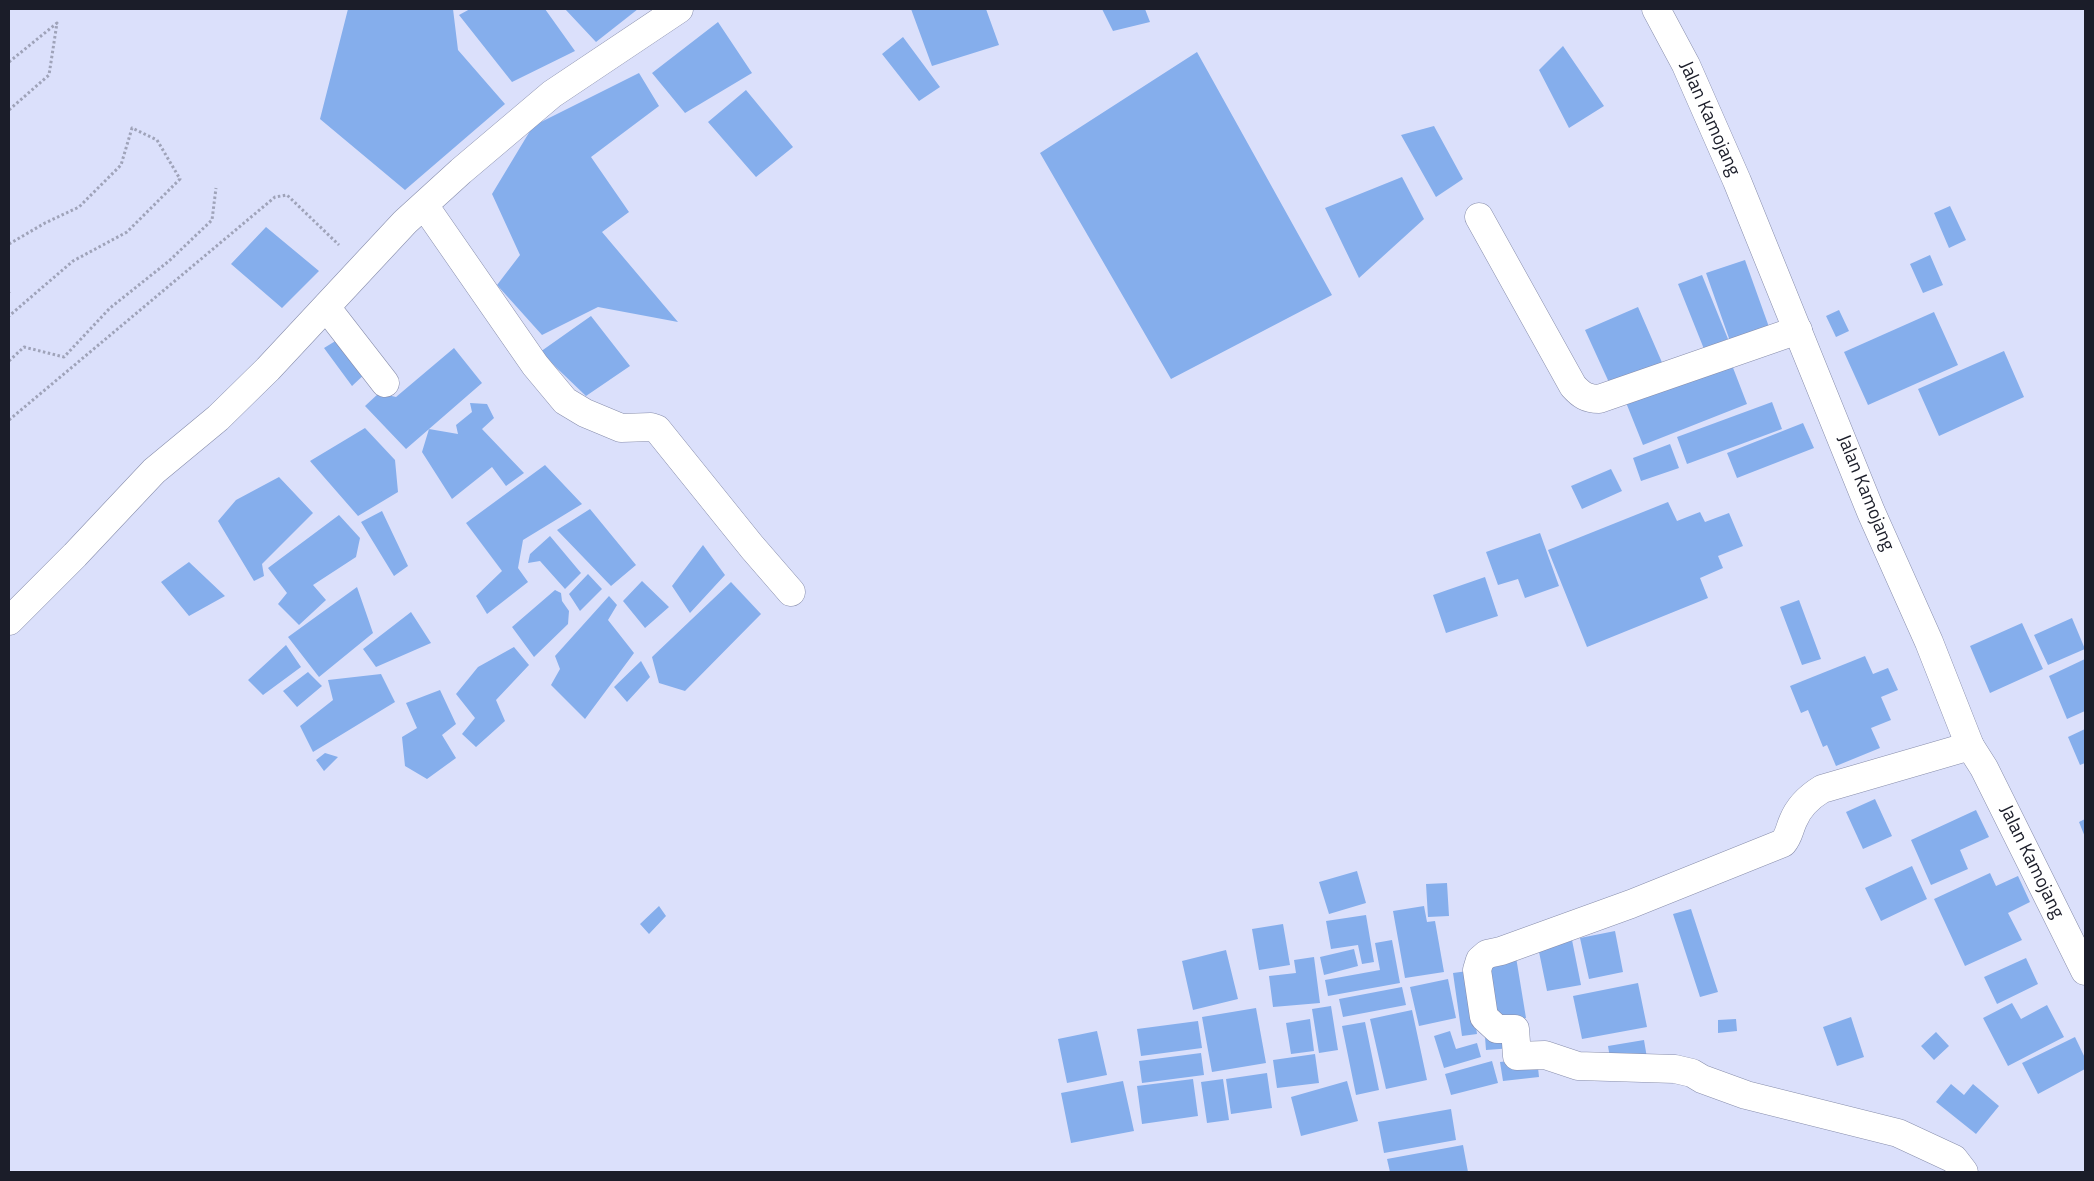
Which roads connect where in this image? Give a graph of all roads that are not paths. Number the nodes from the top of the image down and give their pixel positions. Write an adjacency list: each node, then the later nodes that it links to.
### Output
1 (679, 9): 3 (street)
2 (1656, 9): 6 (street, Jalan Kamojang)
3 (424, 205): 5 (street); 8 (street)
4 (1479, 217): 6 (street)
5 (326, 307): 7 (street); 9 (street)
6 (1798, 330): 10 (street, Jalan Kamojang)
7 (385, 383)
8 (791, 592)
9 (9, 621)
10 (1970, 746): 11 (street, Jalan Kamojang); 12 (street)
11 (2085, 971)
12 (1964, 1172)

